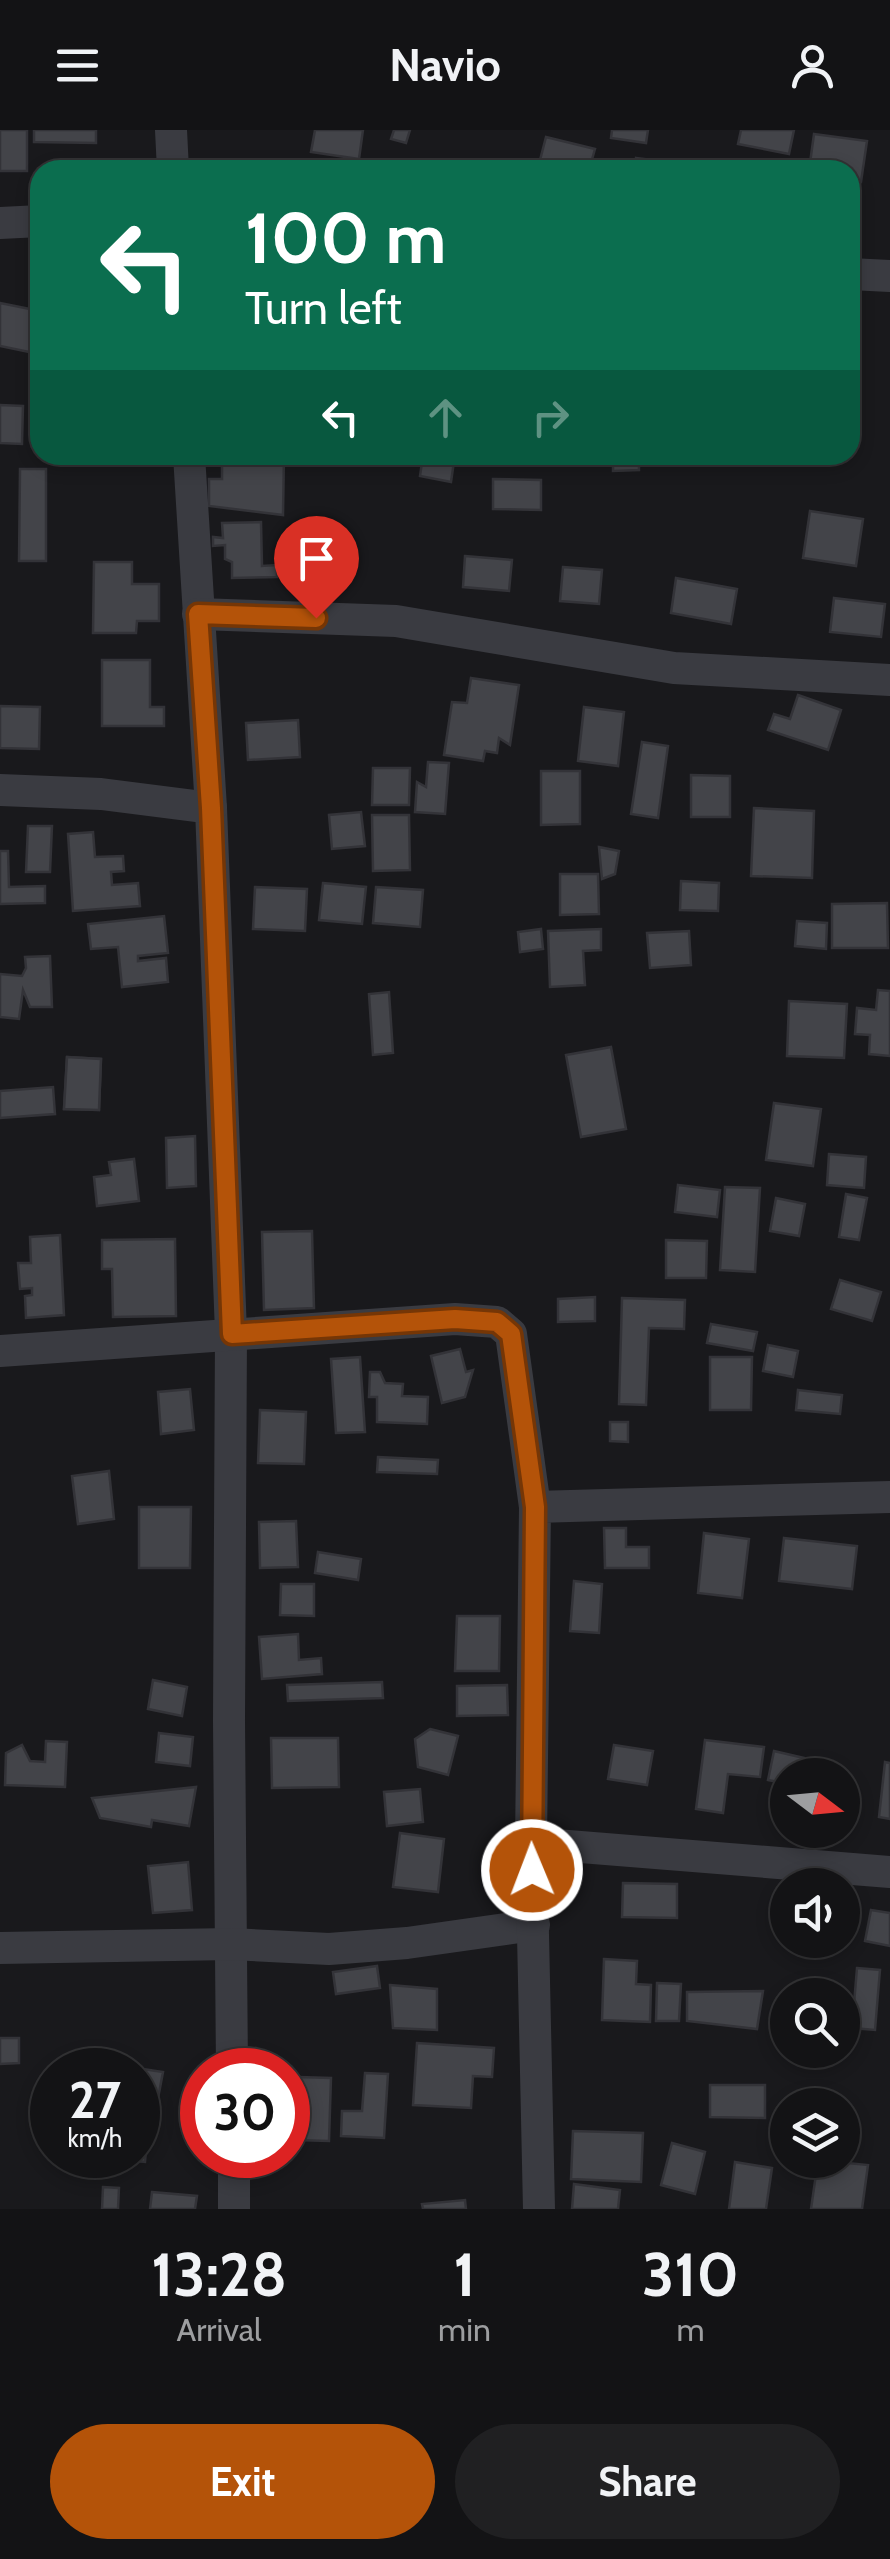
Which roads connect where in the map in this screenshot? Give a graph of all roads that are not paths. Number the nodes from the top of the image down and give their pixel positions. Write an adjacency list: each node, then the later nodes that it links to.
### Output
1 (171, 130): 2 (street)
2 (172, 160)
3 (30, 221): 4 (street)
4 (0, 222)
5 (860, 274): 6 (street)
6 (890, 276)
7 (190, 465): 8 (street)
8 (198, 614): 9 (street); 11 (street)
9 (890, 680)
10 (0, 790): 11 (street)
11 (211, 808): 12 (street)
12 (232, 1334): 13 (street); 15 (street); 19 (street)
13 (0, 1351)
14 (890, 1497): 15 (street)
15 (535, 1507): 16 (street)
16 (531, 1842): 17 (street); 18 (street)
17 (890, 1872)
18 (534, 1925): 19 (street); 24 (street)
19 (231, 1944): 20 (street); 21 (street)
20 (0, 1948)
21 (232, 2048)
22 (234, 2178): 23 (street)
23 (234, 2209)
24 (539, 2209)

